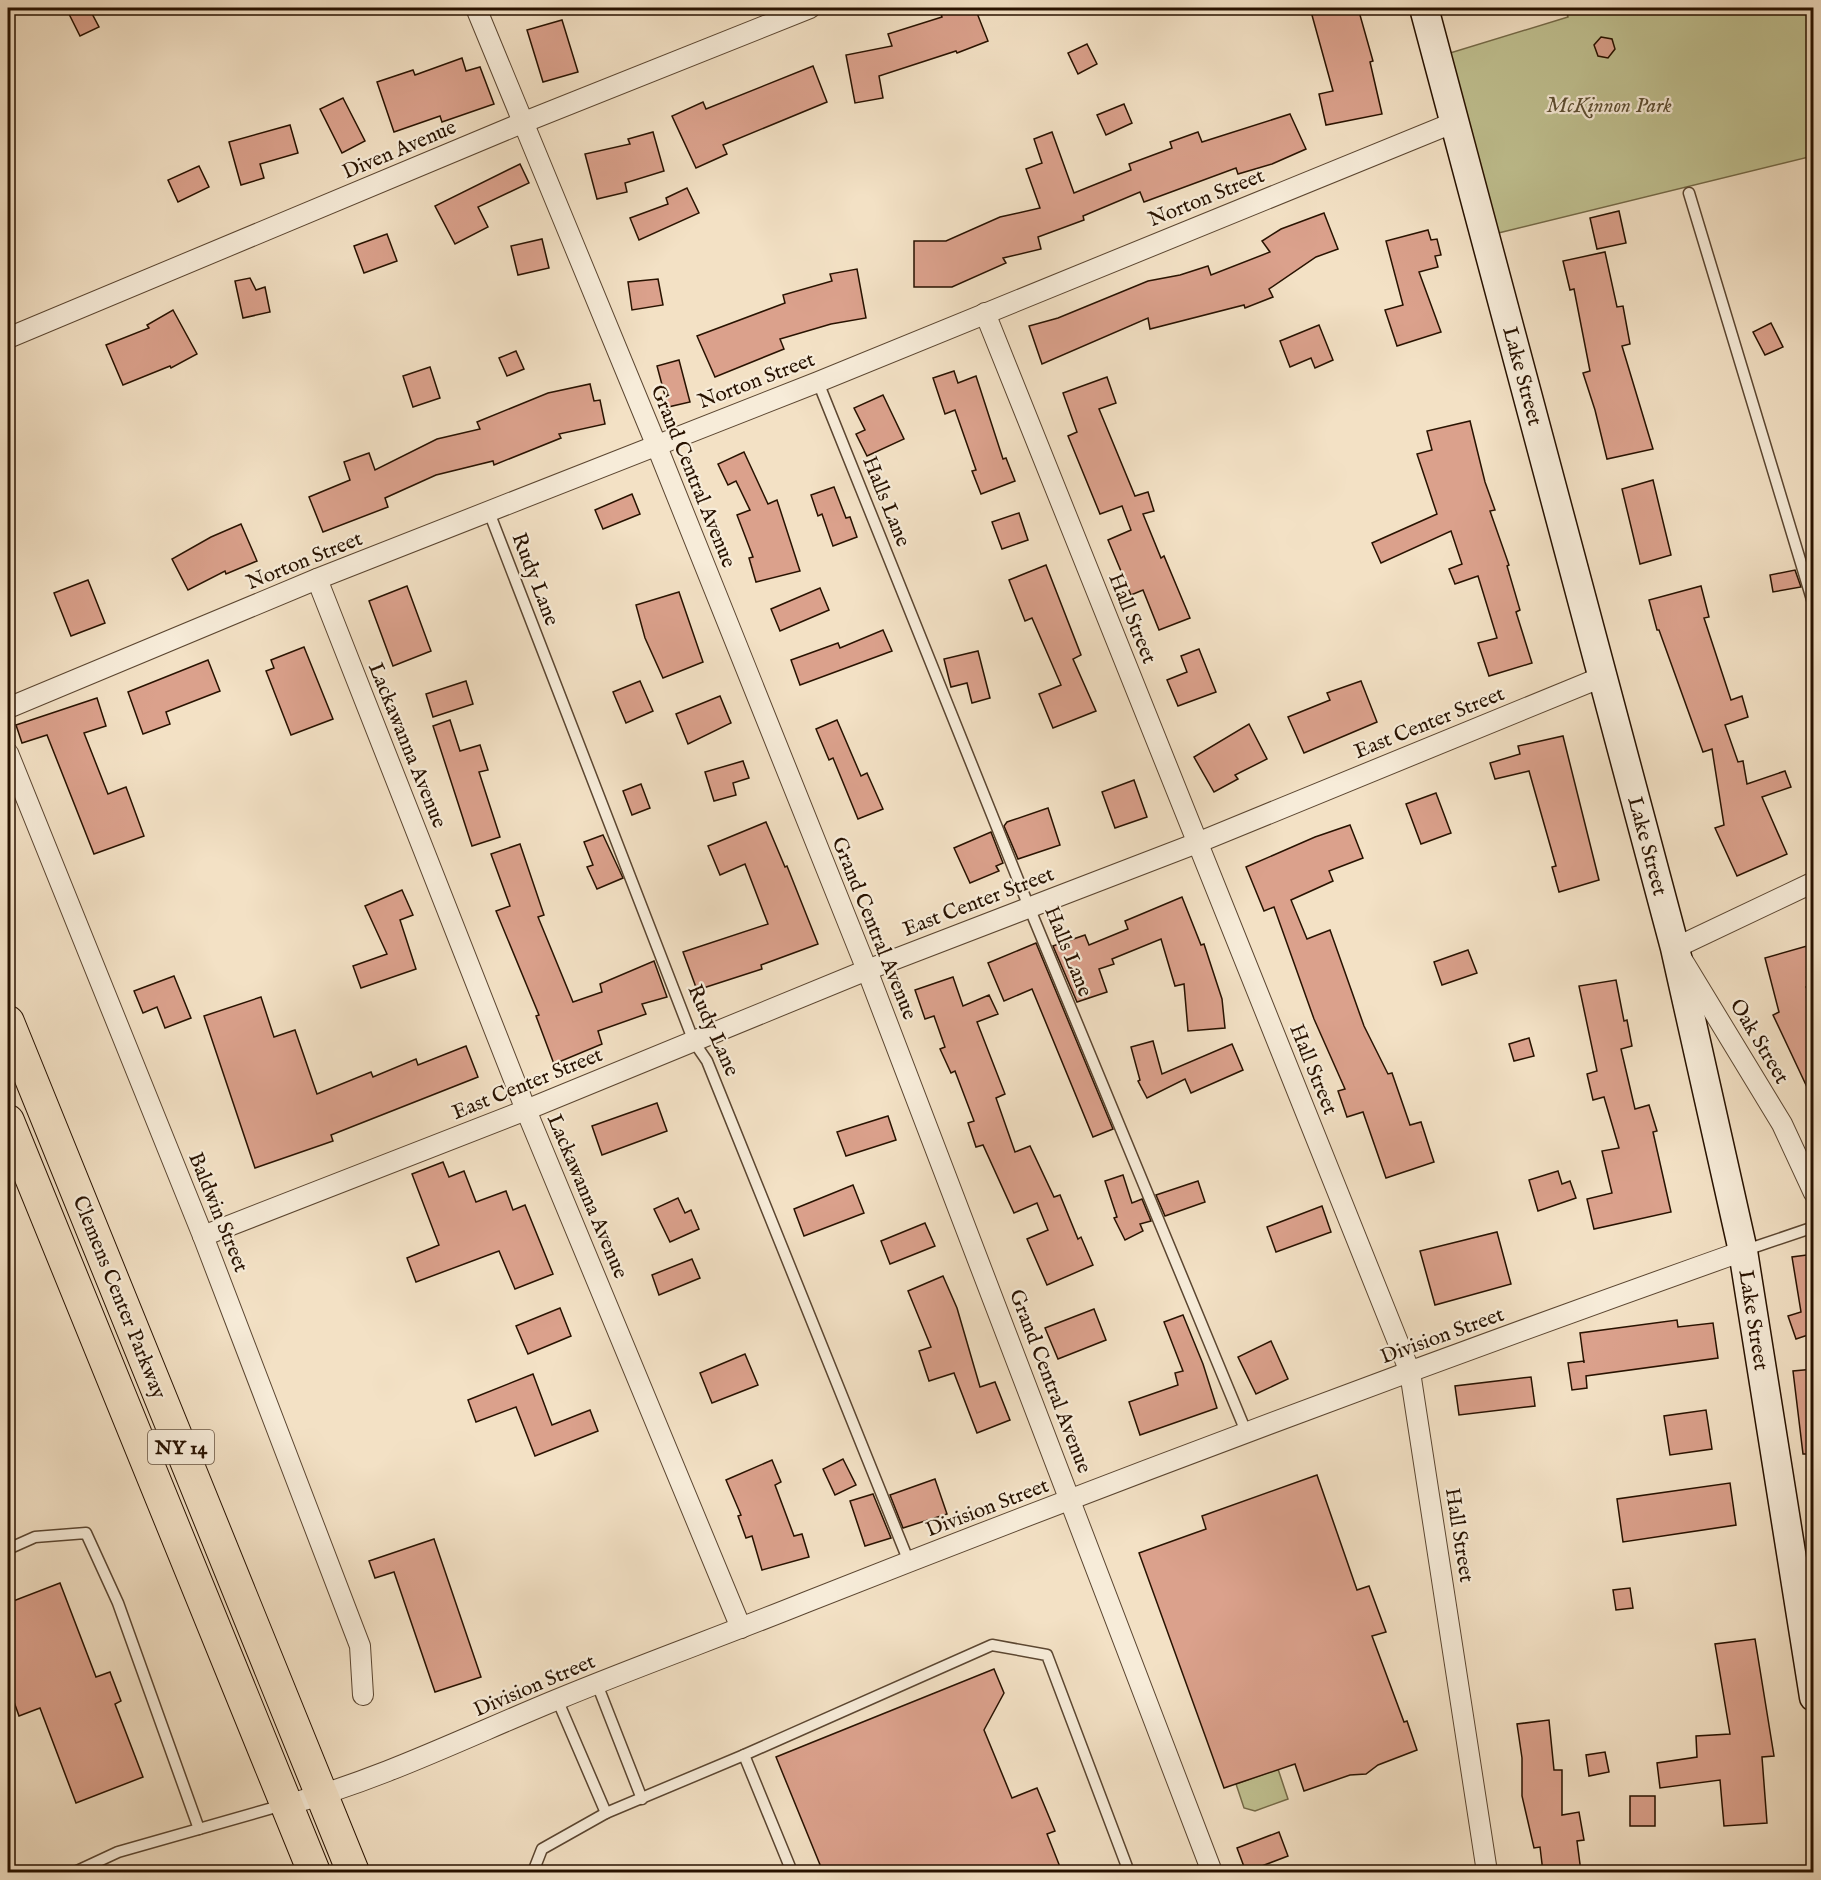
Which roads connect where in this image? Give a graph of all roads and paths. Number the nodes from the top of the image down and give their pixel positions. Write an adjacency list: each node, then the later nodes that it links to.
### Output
1 (476, 8): 5 (street, Grand Central Avenue)
2 (810, 8): 5 (street, Diven Avenue)
3 (1424, 8): 4 (main road, Lake Street)
4 (1455, 122): 7 (street, Norton Street); 14 (main road, Lake Street)
5 (522, 123): 8 (street, Diven Avenue); 10 (street, Grand Central Avenue)
6 (1689, 193): 13 (lane)
7 (985, 313): 9 (street, Norton Street); 17 (street, Hall Street)
8 (8, 338)
9 (818, 382): 10 (street, Norton Street); 19 (lane, Halls Lane)
10 (656, 444): 11 (street, Norton Street); 21 (street, Grand Central Avenue)
11 (489, 512): 12 (street, Norton Street); 23 (lane, Rudy Lane)
12 (317, 579): 15 (street, Norton Street); 24 (street, Lackawanna Avenue)
13 (1814, 606)
14 (1602, 677): 17 (street, East Center Street); 20 (main road, Lake Street)
15 (8, 708)
16 (8, 753): 28 (street, Baldwin Street)
17 (1197, 843): 19 (street, East Center Street); 30 (street, Hall Street)
18 (1814, 882): 20 (street)
19 (1029, 907): 21 (street, East Center Street); 31 (lane, Halls Lane)
20 (1675, 948): 26 (street, Oak Street); 29 (main road, Lake Street)
21 (867, 970): 23 (street, East Center Street); 32 (street, Grand Central Avenue)
22 (8, 1022): 42 (main road, Clemens Center Parkway / NY 14)
23 (694, 1042): 24 (street, East Center Street); 34 (lane, Rudy Lane)
24 (526, 1110): 28 (street, East Center Street); 36 (street, Lackawanna Avenue)
25 (8, 1121): 44 (main road, Clemens Center Parkway / NY 14)
26 (1814, 1193)
27 (1814, 1227): 29 (lane)
28 (203, 1236): 38 (street, Baldwin Street)
29 (1743, 1251): 30 (street, Division Street); 35 (main road, Lake Street)
30 (1410, 1372): 31 (street, Division Street); 54 (street, Hall Street)
31 (1246, 1434): 32 (street, Division Street)
32 (1072, 1501): 34 (street, Division Street); 53 (street, Grand Central Avenue)
33 (8, 1549): 46 (lane)
34 (909, 1562): 36 (street, Division Street)
35 (1806, 1602): 39 (main road, Lake Street)
36 (741, 1628): 37 (street, Division Street)
37 (597, 1684): 40 (street, Division Street); 43 (lane)
38 (363, 1695)
39 (1814, 1697)
40 (557, 1699): 42 (street, Division Street); 45 (lane)
41 (744, 1755): 43 (lane); 51 (lane); 52 (lane)
42 (321, 1796): 44 (street, Division Street); 49 (main road, Clemens Center Parkway / NY 14)
43 (642, 1799): 45 (lane)
44 (286, 1804): 46 (lane); 48 (main road, Clemens Center Parkway / NY 14)
45 (606, 1813): 50 (lane)
46 (199, 1829): 47 (lane)
47 (75, 1872)
48 (314, 1872)
49 (353, 1872)
50 (533, 1872)
51 (792, 1872)
52 (1129, 1872)
53 (1212, 1872)
54 (1487, 1872)

